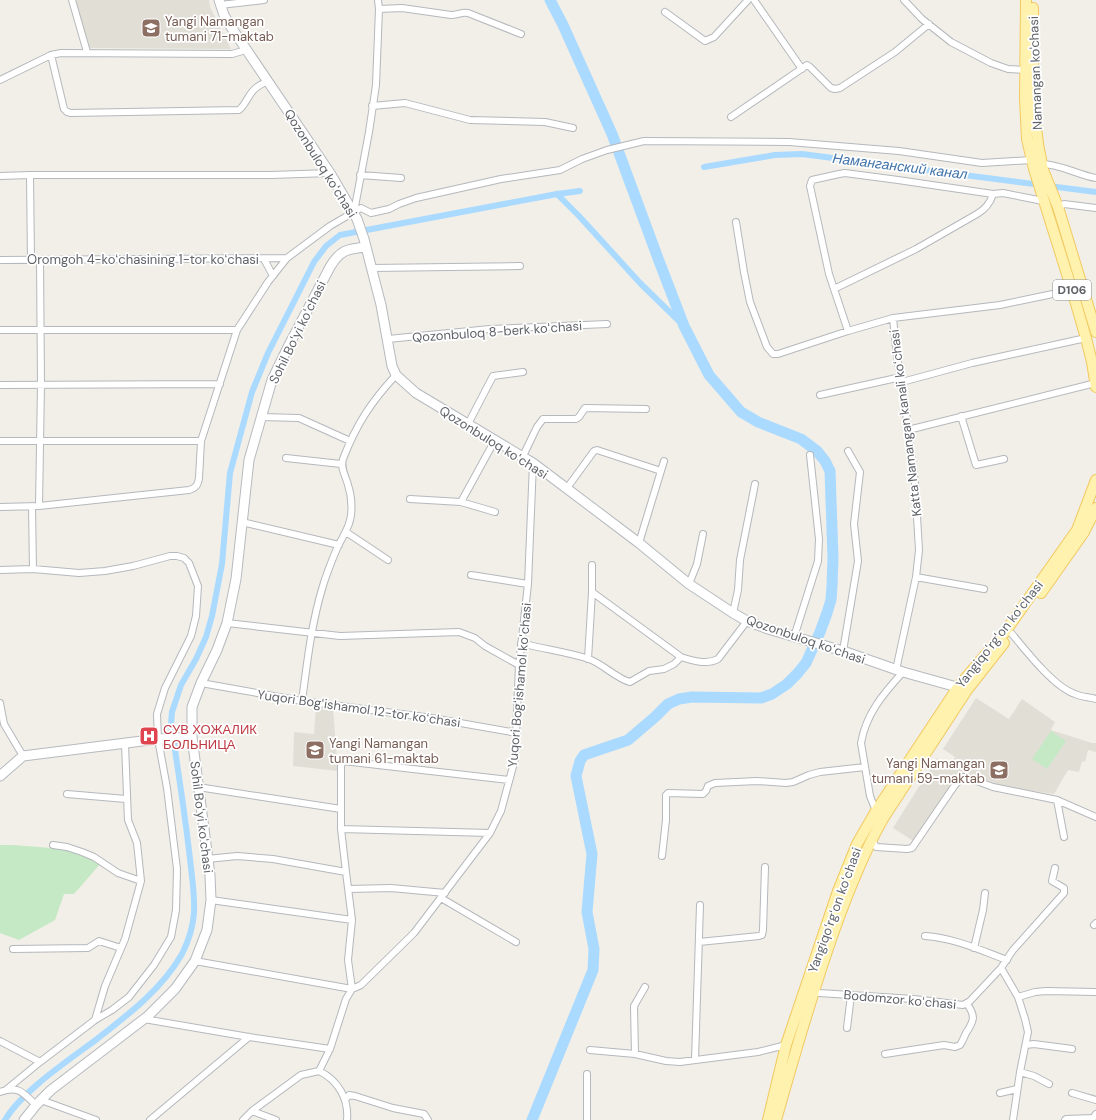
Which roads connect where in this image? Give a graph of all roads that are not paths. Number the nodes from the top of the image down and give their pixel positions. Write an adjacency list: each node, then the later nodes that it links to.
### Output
1 (72, 0): 15 (street)
2 (264, 0): 9 (street)
3 (378, 0): 10 (street)
4 (748, 0): 11 (street)
5 (754, 0): 17 (street)
6 (904, 0): 12 (street)
7 (1026, 0): 18 (main road, Namangan ko'chasi / D106)
8 (1033, 0): 18 (main road, Namangan ko'chasi / D106)
9 (219, 3): 14 (main road, Qozonbuloq koʻchasi)
10 (379, 9): 13 (street); 21 (street)
11 (665, 12)
12 (929, 24): 17 (street); 18 (street)
13 (521, 34)
14 (246, 50): 15 (street); 20 (main road, Qozonbuloq koʻchasi)
15 (87, 52): 16 (street)
16 (51, 55): 19 (street); 20 (street)
17 (802, 68): 22 (street)
18 (1029, 70): 24 (main road, Namangan ko'chasi / D106)
19 (0, 80)
20 (268, 81): 25 (main road, Qozonbuloq koʻchasi)
21 (372, 106): 23 (street); 27 (street)
22 (731, 117)
23 (573, 128)
24 (1038, 166): 30 (street); 32 (main road, D106); 33 (main road, D106); 35 (street)
25 (330, 172): 26 (street); 35 (main road, Qozonbuloq koʻchasi)
26 (30, 175): 28 (street); 41 (street)
27 (360, 175): 29 (street); 35 (street)
28 (0, 176)
29 (402, 178)
30 (1096, 178)
31 (993, 194): 32 (street); 46 (street); 46 (street)
32 (1042, 197): 47 (main road, D106)
33 (1058, 207): 34 (street); 54 (main road, D106)
34 (1096, 208)
35 (355, 215): 37 (main road, Qozonbuloq koʻchasi); 38 (street)
36 (736, 222): 53 (street, Katta Namangan kanali koʻchasi)
37 (365, 243): 44 (main road, Qozonbuloq koʻchasi); 68 (main road, Sohil Boʻyi koʻchasi)
38 (287, 258): 39 (street, Oromgoh 4-koʻchasining 1-tor koʻchasi); 45 (street)
39 (264, 259): 42 (street, Oromgoh 4-koʻchasining 1-tor koʻchasi); 45 (street)
40 (0, 260): 41 (street, Oromgoh 4-koʻchasining 1-tor koʻchasi)
41 (32, 260): 42 (street, Oromgoh 4-koʻchasining 1-tor koʻchasi)
42 (40, 260): 52 (street)
43 (520, 266): 44 (street)
44 (371, 268): 56 (main road, Qozonbuloq koʻchasi)
45 (273, 276): 51 (street)
46 (834, 289): 53 (street)
47 (1072, 290): 48 (street); 55 (main road, D106)
48 (893, 318): 53 (street, Katta Namangan kanali koʻchasi); 59 (street, Katta Namangan kanali koʻchasi)
49 (607, 324): 56 (street, Qozonbuloq 8-berk koʻchasi)
50 (0, 330): 52 (street)
51 (238, 330): 52 (street); 61 (street)
52 (41, 331): 63 (street)
53 (848, 331)
54 (1096, 332)
55 (1086, 338): 59 (street); 60 (main road, D106)
56 (388, 339): 58 (main road, Qozonbuloq koʻchasi)
57 (523, 372): 69 (street)
58 (396, 375): 69 (main road, Qozonbuloq koʻchasi); 73 (street)
59 (901, 380): 65 (street); 70 (street, Katta Namangan kanali koʻchasi)
60 (1096, 383): 64 (main road, D106); 67 (street)
61 (220, 384): 63 (street); 75 (street)
62 (0, 385): 63 (street)
63 (41, 385): 74 (street)
64 (1096, 387)
65 (820, 395)
66 (646, 409): 78 (street)
67 (961, 416): 70 (street); 80 (street)
68 (261, 417): 73 (street); 94 (main road, Sohil Boʻyi koʻchasi)
69 (468, 424): 71 (main road, Qozonbuloq koʻchasi)
70 (908, 430): 104 (street, Katta Namangan kanali koʻchasi)
71 (495, 440): 78 (main road, Qozonbuloq koʻchasi); 89 (street)
72 (0, 441): 74 (street)
73 (350, 441): 83 (street)
74 (40, 442): 75 (street); 91 (street)
75 (201, 442): 91 (street)
76 (848, 451): 116 (street)
77 (810, 455): 114 (street)
78 (523, 456): 82 (main road, Qozonbuloq koʻchasi)
79 (286, 458): 83 (street)
80 (1004, 459)
81 (664, 461): 84 (street)
82 (533, 463): 87 (main road, Qozonbuloq koʻchasi); 105 (street, Yuqori Bogʻishamol koʻchasi)
83 (341, 464): 95 (street)
84 (661, 471): 87 (street); 97 (street)
85 (1096, 480): 122 (main road, Yangiqoʻrgʻon koʻchasi)
86 (754, 484): 109 (street)
87 (567, 488): 97 (main road, Qozonbuloq koʻchasi)
88 (410, 499): 89 (street)
89 (461, 502): 93 (street)
90 (0, 506): 91 (street)
91 (36, 506): 101 (street)
92 (1096, 508): 113 (main road, Yangiqoʻrgʻon koʻchasi)
93 (495, 512)
94 (242, 522): 98 (street); 111 (main road, Sohil Boʻyi koʻchasi)
95 (346, 532): 98 (street); 99 (street)
96 (703, 534): 106 (street)
97 (639, 543): 106 (main road, Qozonbuloq koʻchasi)
98 (339, 545): 112 (street)
99 (388, 560)
100 (592, 565): 108 (street)
101 (33, 569): 102 (street); 128 (street)
102 (0, 570)
103 (471, 575): 105 (street)
104 (916, 577): 107 (street); 120 (street, Katta Namangan kanali koʻchasi)
105 (528, 584): 115 (street, Yuqori Bogʻishamol koʻchasi)
106 (689, 584): 109 (main road, Qozonbuloq koʻchasi)
107 (984, 589)
108 (592, 592): 117 (street); 118 (street)
109 (734, 614): 110 (main road, Qozonbuloq koʻchasi)
110 (747, 621): 114 (main road, Qozonbuloq koʻchasi); 117 (street)
111 (227, 623): 112 (street); 121 (main road, Sohil Boʻyi koʻchasi)
112 (311, 633): 119 (street); 124 (street)
113 (1012, 634): 122 (main road, Yangiqoʻrgʻon koʻchasi); 123 (street)
114 (794, 637): 116 (main road, Qozonbuloq koʻchasi)
115 (521, 644): 118 (street); 119 (street, Yuqori Bogʻishamol koʻchasi)
116 (843, 651): 120 (main road, Qozonbuloq koʻchasi)
117 (681, 657): 118 (street)
118 (588, 659)
119 (519, 665): 126 (street, Yuqori Bogʻishamol koʻchasi)
120 (900, 671): 122 (main road, Qozonbuloq koʻchasi); 131 (street)
121 (201, 683): 124 (street, Yuqori Bogʻishamol 12-tor koʻchasi); 127 (main road, Sohil Boʻyi koʻchasi)
122 (962, 689): 139 (main road, Yangiqoʻrgʻon koʻchasi); 144 (main road, Yangiqoʻrgʻon koʻchasi)
123 (1096, 699)
124 (302, 701): 126 (street, Yuqori Bogʻishamol 12-tor koʻchasi)
125 (0, 703): 130 (street)
126 (517, 733): 133 (street, Yuqori Bogʻishamol koʻchasi)
127 (189, 737): 128 (main road); 134 (main road, Sohil Boʻyi koʻchasi)
128 (161, 739): 129 (main road); 175 (street)
129 (125, 744): 130 (main road); 136 (street)
130 (23, 756): 132 (main road)
131 (865, 767): 139 (street); 146 (street)
132 (0, 776)
133 (509, 780): 138 (street); 142 (street, Yuqori Bogʻishamol koʻchasi)
134 (198, 787): 138 (street); 147 (main road, Sohil Boʻyi koʻchasi)
135 (67, 794): 136 (street)
136 (126, 799): 151 (street)
137 (1057, 800): 140 (street); 143 (street); 144 (street)
138 (341, 809): 141 (street)
139 (876, 811): 179 (main road, Yangiqoʻrgʻon koʻchasi)
140 (1096, 816)
141 (341, 829): 142 (street); 150 (street)
142 (490, 833): 154 (street, Yuqori Bogʻishamol koʻchasi)
143 (1064, 837)
144 (872, 839): 169 (main road, Yangiqoʻrgʻon koʻchasi)
145 (53, 844): 151 (street)
146 (662, 856)
147 (208, 859): 150 (street); 155 (main road, Sohil Boʻyi koʻchasi)
148 (765, 866): 160 (street)
149 (1055, 868): 164 (street, Bodomzor koʻchasi)
150 (346, 872): 152 (street)
151 (141, 881): 161 (street)
152 (349, 888): 154 (street); 157 (street)
153 (985, 893): 162 (street)
154 (443, 896): 159 (street); 168 (street, Yuqori Bogʻishamol koʻchasi)
155 (211, 900): 157 (street); 165 (main road, Sohil Boʻyi koʻchasi)
156 (700, 905): 160 (street)
157 (352, 920): 168 (street)
158 (925, 936): 162 (street)
159 (516, 942)
160 (699, 942): 186 (street)
161 (121, 948): 163 (street); 175 (street)
162 (974, 948): 164 (street)
163 (13, 949)
164 (1006, 960): 166 (street, Bodomzor koʻchasi)
165 (195, 961): 168 (street); 174 (main road, Sohil Boʻyi koʻchasi)
166 (1001, 968): 172 (street); 173 (street, Bodomzor koʻchasi)
167 (645, 987): 184 (street)
168 (352, 990): 182 (street, Yuqori Bogʻishamol koʻchasi)
169 (814, 990): 171 (street, Bodomzor koʻchasi); 211 (main road, Yangiqoʻrgʻon koʻchasi)
170 (1096, 992): 172 (street)
171 (851, 995): 173 (street, Bodomzor koʻchasi); 176 (street)
172 (1018, 997): 180 (street)
173 (966, 1004): 185 (street)
174 (144, 1019): 177 (street); 199 (main road, Sohil Boʻyi koʻchasi)
175 (95, 1020): 187 (street)
176 (848, 1028)
177 (249, 1038): 182 (street); 204 (street)
178 (0, 1041): 187 (street)
179 (786, 1045): 186 (street); 210 (main road, Yangiqoʻrgʻon koʻchasi)
180 (1026, 1045): 181 (street); 189 (street)
181 (1072, 1048)
182 (330, 1049): 188 (street, Yuqori Bogʻishamol koʻchasi)
183 (590, 1050): 184 (street)
184 (635, 1054): 186 (street)
185 (885, 1054)
186 (695, 1060)
187 (40, 1062): 192 (street)
188 (319, 1071): 197 (street); 200 (street)
189 (1020, 1072): 191 (street); 193 (street)
190 (588, 1074): 209 (street)
191 (1049, 1084)
192 (7, 1089): 194 (street); 199 (street)
193 (1017, 1089): 195 (street); 212 (street)
194 (0, 1092)
195 (1000, 1093)
196 (1072, 1093): 198 (street)
197 (345, 1100): 207 (street); 208 (street)
198 (1096, 1100)
199 (38, 1102): 202 (main road, Sohil Boʻyi koʻchasi); 203 (street)
200 (252, 1111): 205 (street); 206 (street)
201 (1096, 1114): 213 (street)
202 (24, 1120)
203 (96, 1120)
204 (150, 1120)
205 (243, 1120)
206 (276, 1120)
207 (347, 1120)
208 (428, 1120)
209 (587, 1120)
210 (768, 1120)
211 (776, 1120)
212 (1013, 1120)
213 (1065, 1120)

